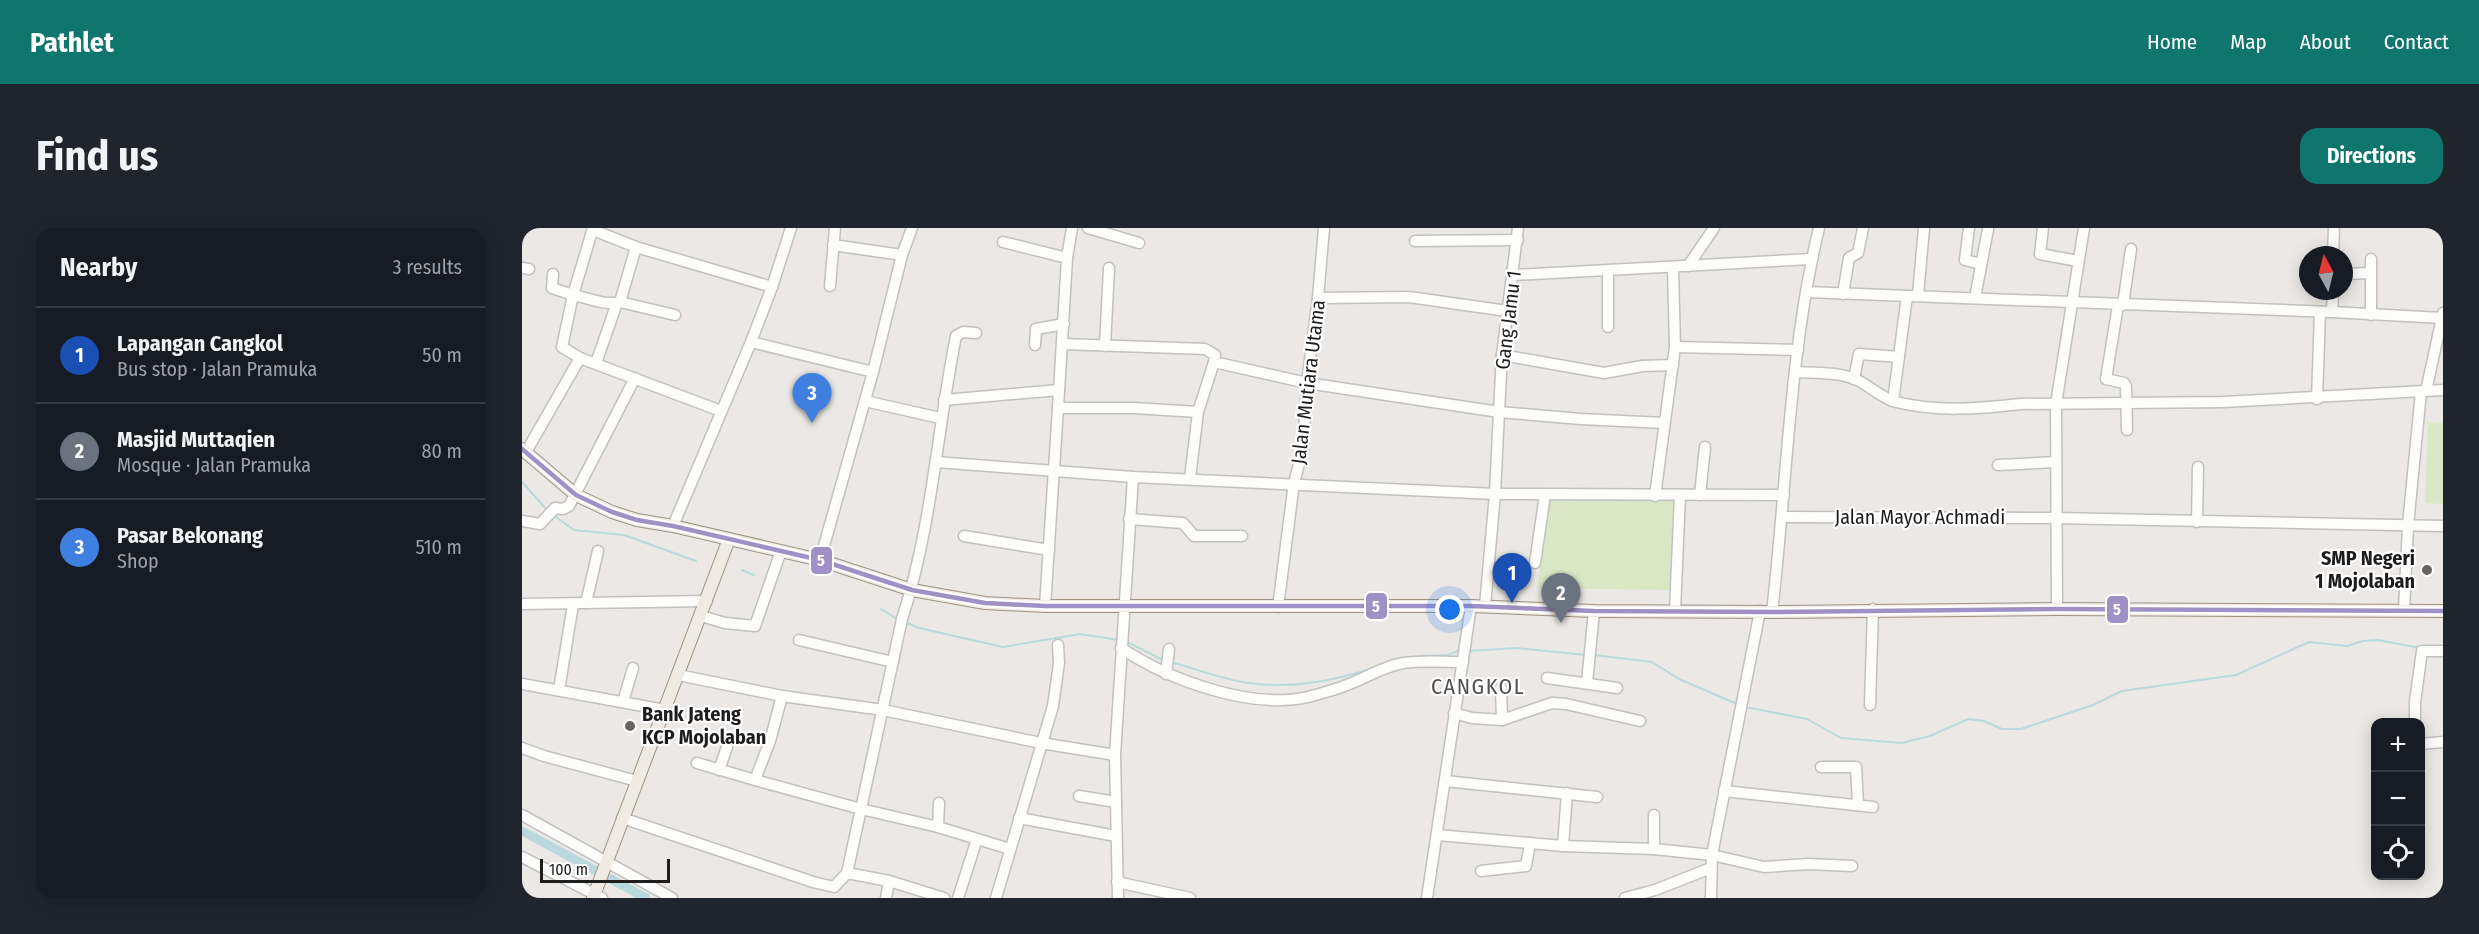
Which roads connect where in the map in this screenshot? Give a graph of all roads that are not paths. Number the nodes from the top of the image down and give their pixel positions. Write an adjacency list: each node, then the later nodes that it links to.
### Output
1 (791, 228): 41 (street)
2 (835, 228): 22 (street)
3 (912, 228): 26 (street)
4 (1072, 228): 27 (street)
5 (1088, 228): 21 (street)
6 (1324, 228): 46 (street, Jalan Mutiara Utama)
7 (1518, 228): 18 (street, Gang Jamu 1)
8 (1714, 228): 32 (street)
9 (1818, 228): 28 (street)
10 (1863, 228): 43 (street)
11 (1924, 228): 45 (street)
12 (1969, 228): 31 (street)
13 (2043, 228): 30 (street)
14 (2084, 228): 30 (street)
15 (2336, 228): 24 (street)
16 (593, 229): 23 (street); 44 (street)
17 (1988, 229): 31 (street)
18 (1518, 240): 19 (street); 39 (street, Gang Jamu 1)
19 (1415, 241)
20 (1003, 242): 27 (street)
21 (1139, 243)
22 (833, 245): 26 (street); 40 (street)
23 (636, 246): 41 (street); 50 (street)
24 (2334, 246)
25 (2131, 249): 51 (street)
26 (902, 255): 73 (street)
27 (1067, 258): 58 (street)
28 (1811, 259): 32 (street); 42 (street)
29 (2371, 259): 36 (street)
30 (2078, 261): 49 (street)
31 (1981, 264): 47 (street)
32 (1688, 266): 34 (street)
33 (1109, 268): 64 (street)
34 (1673, 268): 35 (street); 65 (street)
35 (1608, 271): 39 (street); 59 (street)
36 (2371, 273): 38 (street); 56 (street)
37 (553, 274): 44 (street)
38 (2353, 274)
39 (1513, 275): 52 (street, Gang Jamu 1)
40 (830, 286)
41 (772, 287): 61 (street)
42 (1806, 292): 43 (street); 66 (street)
43 (1843, 294): 45 (street)
44 (573, 295): 50 (street); 69 (street)
45 (1912, 296): 47 (street); 68 (street)
46 (1318, 298): 52 (street); 77 (street, Jalan Mutiara Utama)
47 (1975, 298): 49 (street)
48 (2332, 300): 54 (street)
49 (2072, 302): 51 (street); 85 (street)
50 (619, 303): 55 (street); 71 (street)
51 (2120, 305): 53 (street); 90 (street)
52 (1507, 311): 67 (street, Gang Jamu 1)
53 (2320, 312): 54 (street); 81 (street)
54 (2332, 312): 56 (street)
55 (675, 315)
56 (2372, 315): 57 (street)
57 (2442, 316): 80 (street)
58 (1064, 324): 62 (street); 63 (street)
59 (1608, 327)
60 (976, 333): 82 (street)
61 (751, 342): 73 (street); 87 (street)
62 (1063, 344): 64 (street); 78 (street)
63 (1035, 345)
64 (1105, 346): 70 (street)
65 (1675, 347): 66 (street); 72 (street)
66 (1798, 350): 74 (street)
67 (1502, 355): 72 (street); 89 (street, Gang Jamu 1)
68 (1899, 357): 76 (street); 84 (street)
69 (580, 358): 71 (street); 94 (street)
70 (1214, 362): 77 (street); 88 (street)
71 (596, 363): 75 (street)
72 (1673, 365): 92 (street)
73 (873, 372): 83 (street)
74 (1795, 372): 76 (street); 108 (street)
75 (635, 378): 87 (street); 104 (street)
76 (1854, 379): 84 (street)
77 (1307, 383): 89 (street); 102 (street, Jalan Mutiara Utama)
78 (1059, 390): 82 (street); 86 (street)
79 (2443, 390): 80 (street)
80 (2424, 392): 81 (street); 115 (street)
81 (2317, 399): 90 (street)
82 (944, 400): 91 (street)
83 (866, 401): 91 (street); 124 (street)
84 (1893, 401): 85 (street)
85 (2056, 404): 90 (street); 96 (street)
86 (1058, 408): 88 (street); 99 (street)
87 (722, 411): 116 (street)
88 (1198, 412): 101 (street)
89 (1499, 412): 92 (street); 103 (street, Gang Jamu 1)
90 (2127, 417)
91 (940, 418): 95 (street)
92 (1664, 423): 109 (street)
93 (1705, 447): 107 (street)
94 (524, 451): 104 (main road)
95 (936, 462): 99 (street); 126 (street)
96 (2056, 462): 97 (street); 111 (street)
97 (1998, 465)
98 (2198, 467): 114 (street)
99 (1055, 470): 100 (street); 121 (street)
100 (1133, 477): 101 (street); 112 (street)
101 (1190, 478): 102 (street)
102 (1294, 483): 103 (street); 135 (street, Jalan Mutiara Utama)
103 (1495, 494): 105 (street); 134 (street, Gang Jamu 1)
104 (576, 495): 113 (street); 116 (main road)
105 (1545, 495): 109 (street); 125 (street)
106 (1680, 495): 107 (street); 109 (street); 139 (street)
107 (1700, 495): 108 (street)
108 (1784, 495): 110 (street)
109 (1655, 496)
110 (1783, 517): 111 (street, Jalan Mayor Achmadi); 140 (street)
111 (2056, 518): 114 (street, Jalan Mayor Achmadi); 137 (street)
112 (1129, 519): 119 (street); 131 (street)
113 (522, 521)
114 (2197, 522): 115 (street, Jalan Mayor Achmadi)
115 (2408, 525): 117 (street, Jalan Mayor Achmadi); 141 (street)
116 (673, 526): 120 (main road)
117 (2443, 526)
118 (964, 536): 121 (street)
119 (1242, 536)
120 (729, 539): 123 (main road); 127 (main road)
121 (1049, 550): 132 (street)
122 (598, 551): 128 (street)
123 (781, 551): 124 (main road); 143 (street)
124 (820, 560): 126 (main road)
125 (1535, 563)
126 (912, 590): 132 (main road); 150 (street)
127 (707, 601): 128 (street); 143 (main road)
128 (586, 603): 130 (street)
129 (522, 604): 130 (street)
130 (573, 604): 159 (street)
131 (1124, 605): 132 (main road); 135 (main road); 145 (street)
132 (1045, 606)
133 (1471, 606): 134 (main road); 135 (main road); 149 (street)
134 (1485, 606): 138 (main road)
135 (1278, 607)
136 (1873, 609): 137 (main road); 140 (main road); 162 (street)
137 (2057, 609): 141 (main road)
138 (1594, 610): 139 (main road); 155 (street)
139 (1675, 611): 140 (main road)
140 (1766, 611): 181 (street)
141 (2404, 611): 142 (main road)
142 (2443, 611)
143 (701, 616): 153 (main road)
144 (799, 640): 150 (street)
145 (1122, 643): 152 (street); 174 (street)
146 (1058, 645): 170 (street)
147 (1169, 649): 152 (street)
148 (2443, 651): 166 (street)
149 (1464, 653): 152 (street); 165 (street)
150 (893, 662): 164 (street)
151 (633, 668): 161 (street)
152 (1166, 674)
153 (678, 675): 160 (street); 163 (main road)
154 (1547, 678): 155 (street)
155 (1587, 683): 158 (street)
156 (522, 684): 159 (street)
157 (1501, 688): 167 (street)
158 (1617, 688)
159 (559, 690): 161 (street)
160 (782, 696): 164 (street); 178 (street)
161 (622, 702): 163 (street)
162 (1870, 705)
163 (665, 710): 179 (main road)
164 (883, 711): 170 (street); 189 (street)
165 (1454, 713): 167 (street); 180 (street)
166 (2415, 718)
167 (1502, 720): 168 (street)
168 (1640, 721)
169 (2443, 742): 171 (street)
170 (1041, 743): 174 (street); 193 (street)
171 (2425, 744)
172 (727, 747): 177 (street)
173 (522, 748): 179 (street)
174 (1115, 755): 185 (street)
175 (697, 763): 177 (street)
176 (1821, 767): 187 (street)
177 (719, 770): 178 (street)
178 (755, 780): 189 (street)
179 (637, 781): 192 (main road)
180 (1445, 781): 182 (street); 195 (street)
181 (1724, 791): 187 (street); 202 (street)
182 (1567, 793): 184 (street); 199 (street)
183 (1079, 796): 185 (street)
184 (1597, 797)
185 (1116, 802): 196 (street)
186 (939, 803): 194 (street)
187 (1858, 806): 188 (street)
188 (1873, 807)
189 (861, 809): 194 (street); 208 (street)
190 (522, 815): 204 (street)
191 (1654, 815): 201 (street)
192 (622, 818): 204 (main road); 211 (street)
193 (1020, 818): 196 (street); 200 (street)
194 (938, 827): 197 (street)
195 (1437, 835): 198 (street); 221 (street)
196 (1116, 836): 210 (street)
197 (977, 839): 200 (street); 217 (street)
198 (1530, 843): 199 (street); 207 (street)
199 (1563, 846): 201 (street)
200 (1010, 849): 218 (street)
201 (1654, 849): 202 (street)
202 (1712, 855): 205 (street); 206 (street)
203 (522, 857): 212 (street)
204 (605, 865): 212 (main road); 213 (street)
205 (1852, 866)
206 (1712, 868): 222 (street); 223 (street)
207 (1481, 871)
208 (847, 873): 209 (street); 211 (street)
209 (889, 881): 215 (street); 216 (street)
210 (1117, 882): 219 (street); 220 (street)
211 (834, 887): 214 (street)
212 (596, 895)
213 (672, 898)
214 (831, 898)
215 (886, 898)
216 (940, 898)
217 (958, 898)
218 (996, 898)
219 (1118, 898)
220 (1190, 898)
221 (1427, 898)
222 (1625, 898)
223 (1711, 898)

